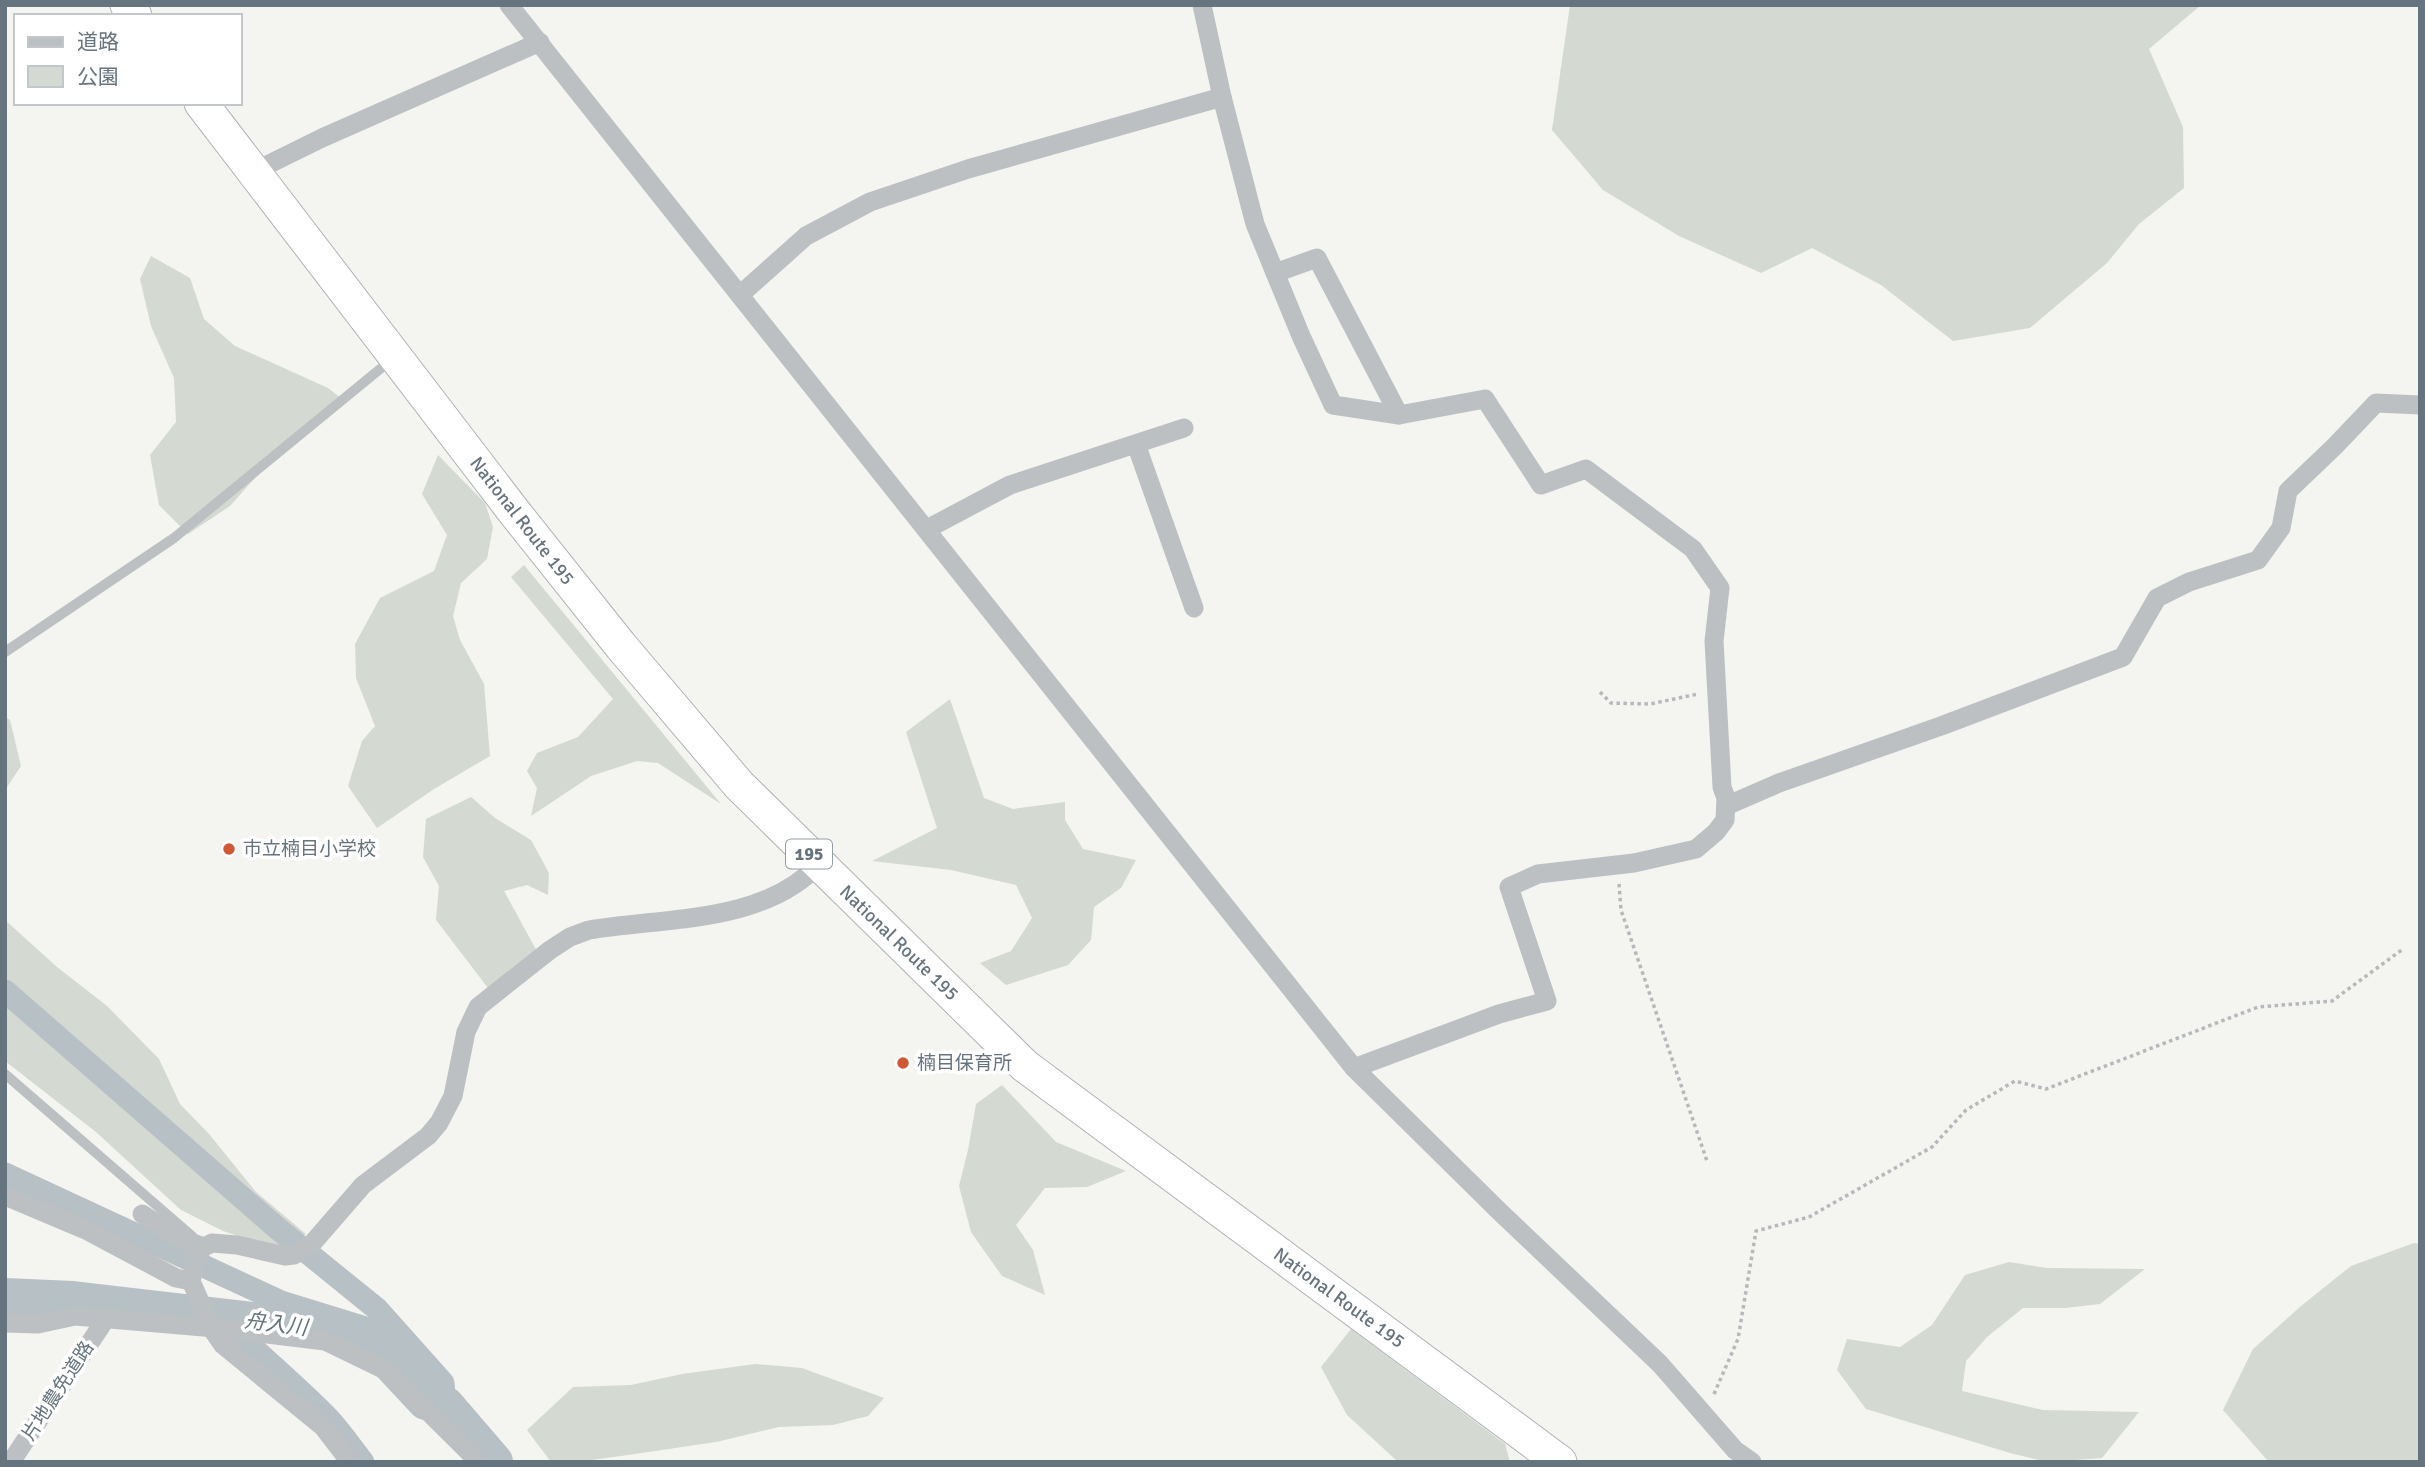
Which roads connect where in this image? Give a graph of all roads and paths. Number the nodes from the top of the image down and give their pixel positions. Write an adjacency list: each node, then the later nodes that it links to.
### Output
1 (509, 5): 3 (street)
2 (1202, 5): 4 (street)
3 (540, 42): 6 (street); 8 (street)
4 (1222, 97): 7 (street); 8 (street)
5 (203, 105): 6 (highway, National Route 195 / 195)
6 (253, 172): 9 (highway, National Route 195 / 195)
7 (1275, 273): 11 (street); 11 (street)
8 (741, 294): 14 (street)
9 (394, 358): 16 (lane); 20 (highway, National Route 195 / 195)
10 (2420, 405): 19 (street)
11 (1399, 415): 17 (street)
12 (1184, 428): 13 (street)
13 (1136, 444): 14 (street); 15 (street)
14 (927, 529): 23 (street)
15 (1194, 608)
16 (5, 652)
17 (1717, 690): 18 (path); 19 (street)
18 (1600, 691)
19 (1726, 806): 21 (street)
20 (819, 864): 28 (street); 37 (highway, National Route 195 / 195)
21 (1618, 865): 23 (street); 25 (path)
22 (2403, 949): 33 (path)
23 (1354, 1068): 33 (street)
24 (5, 1074): 28 (lane)
25 (1707, 1161)
26 (5, 1196): 29 (street)
27 (142, 1214): 28 (street)
28 (200, 1251): 29 (street)
29 (191, 1279): 31 (street)
30 (105, 1320): 31 (street); 32 (street); 34 (street, 片地農免道路)
31 (209, 1320): 35 (street); 36 (street)
32 (5, 1323)
33 (1704, 1415): 38 (street)
34 (11, 1462)
35 (350, 1462)
36 (479, 1462)
37 (1560, 1462)
38 (1752, 1462)

